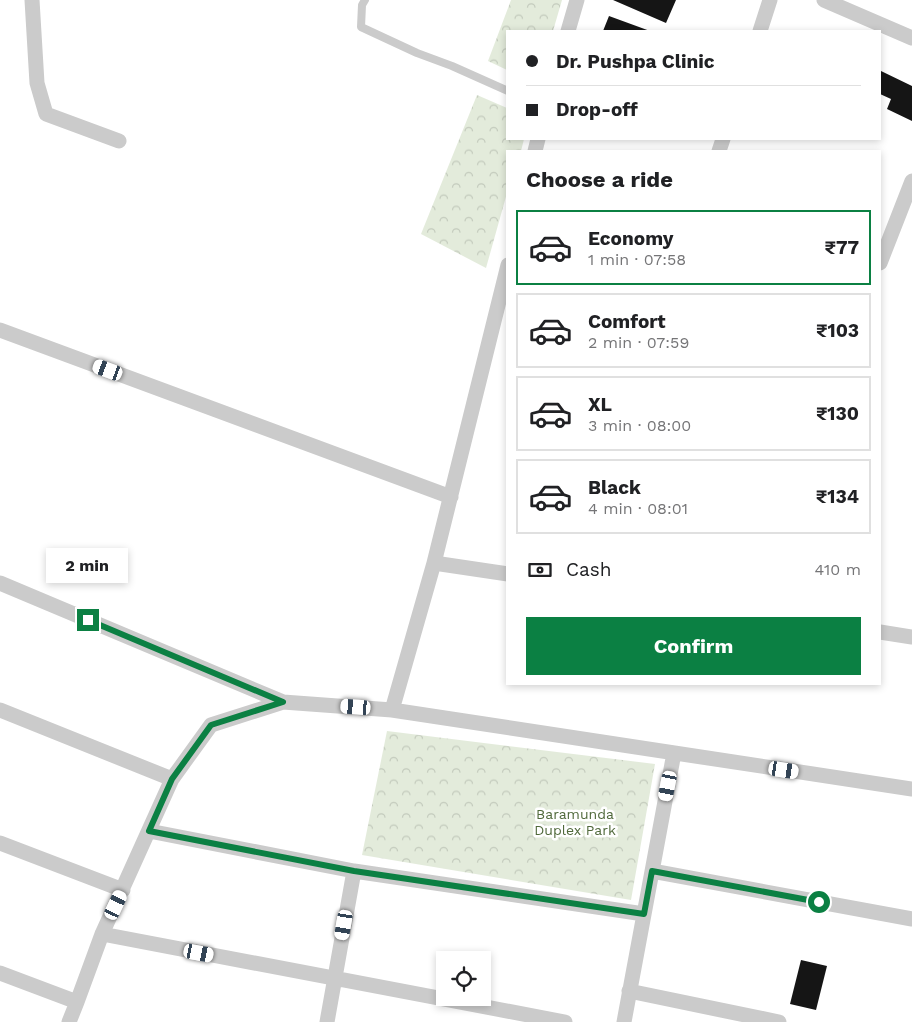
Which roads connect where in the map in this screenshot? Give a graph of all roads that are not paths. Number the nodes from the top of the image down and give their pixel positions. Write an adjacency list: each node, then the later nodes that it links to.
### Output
1 (32, 0): 10 (street)
2 (365, 0): 9 (lane)
3 (576, 0): 6 (street)
4 (770, 0): 7 (street)
5 (824, 0): 8 (street)
6 (568, 30)
7 (760, 30)
8 (912, 38)
9 (506, 90)
10 (119, 141)
11 (912, 182): 12 (street)
12 (881, 260)
13 (506, 273): 15 (street)
14 (0, 330): 15 (street)
15 (451, 497): 16 (street)
16 (434, 563): 17 (street); 23 (street)
17 (506, 574)
18 (0, 583): 21 (street)
19 (881, 632): 20 (street)
20 (912, 637)
21 (283, 702): 23 (street); 25 (street)
22 (0, 710): 25 (street)
23 (392, 710): 24 (street)
24 (674, 753): 26 (street); 30 (street)
25 (172, 779): 27 (street)
26 (912, 789)
27 (149, 831): 29 (street); 31 (street)
28 (0, 843): 31 (street)
29 (354, 871): 32 (street); 36 (street)
30 (652, 871): 32 (street); 33 (street)
31 (123, 890): 34 (street)
32 (644, 914): 37 (street)
33 (912, 919)
34 (102, 934): 36 (street); 38 (street)
35 (0, 973): 38 (street)
36 (334, 978): 40 (street); 41 (street)
37 (629, 991): 42 (street); 43 (street)
38 (77, 1002): 39 (street)
39 (69, 1022)
40 (327, 1022)
41 (564, 1022)
42 (624, 1022)
43 (779, 1022)

